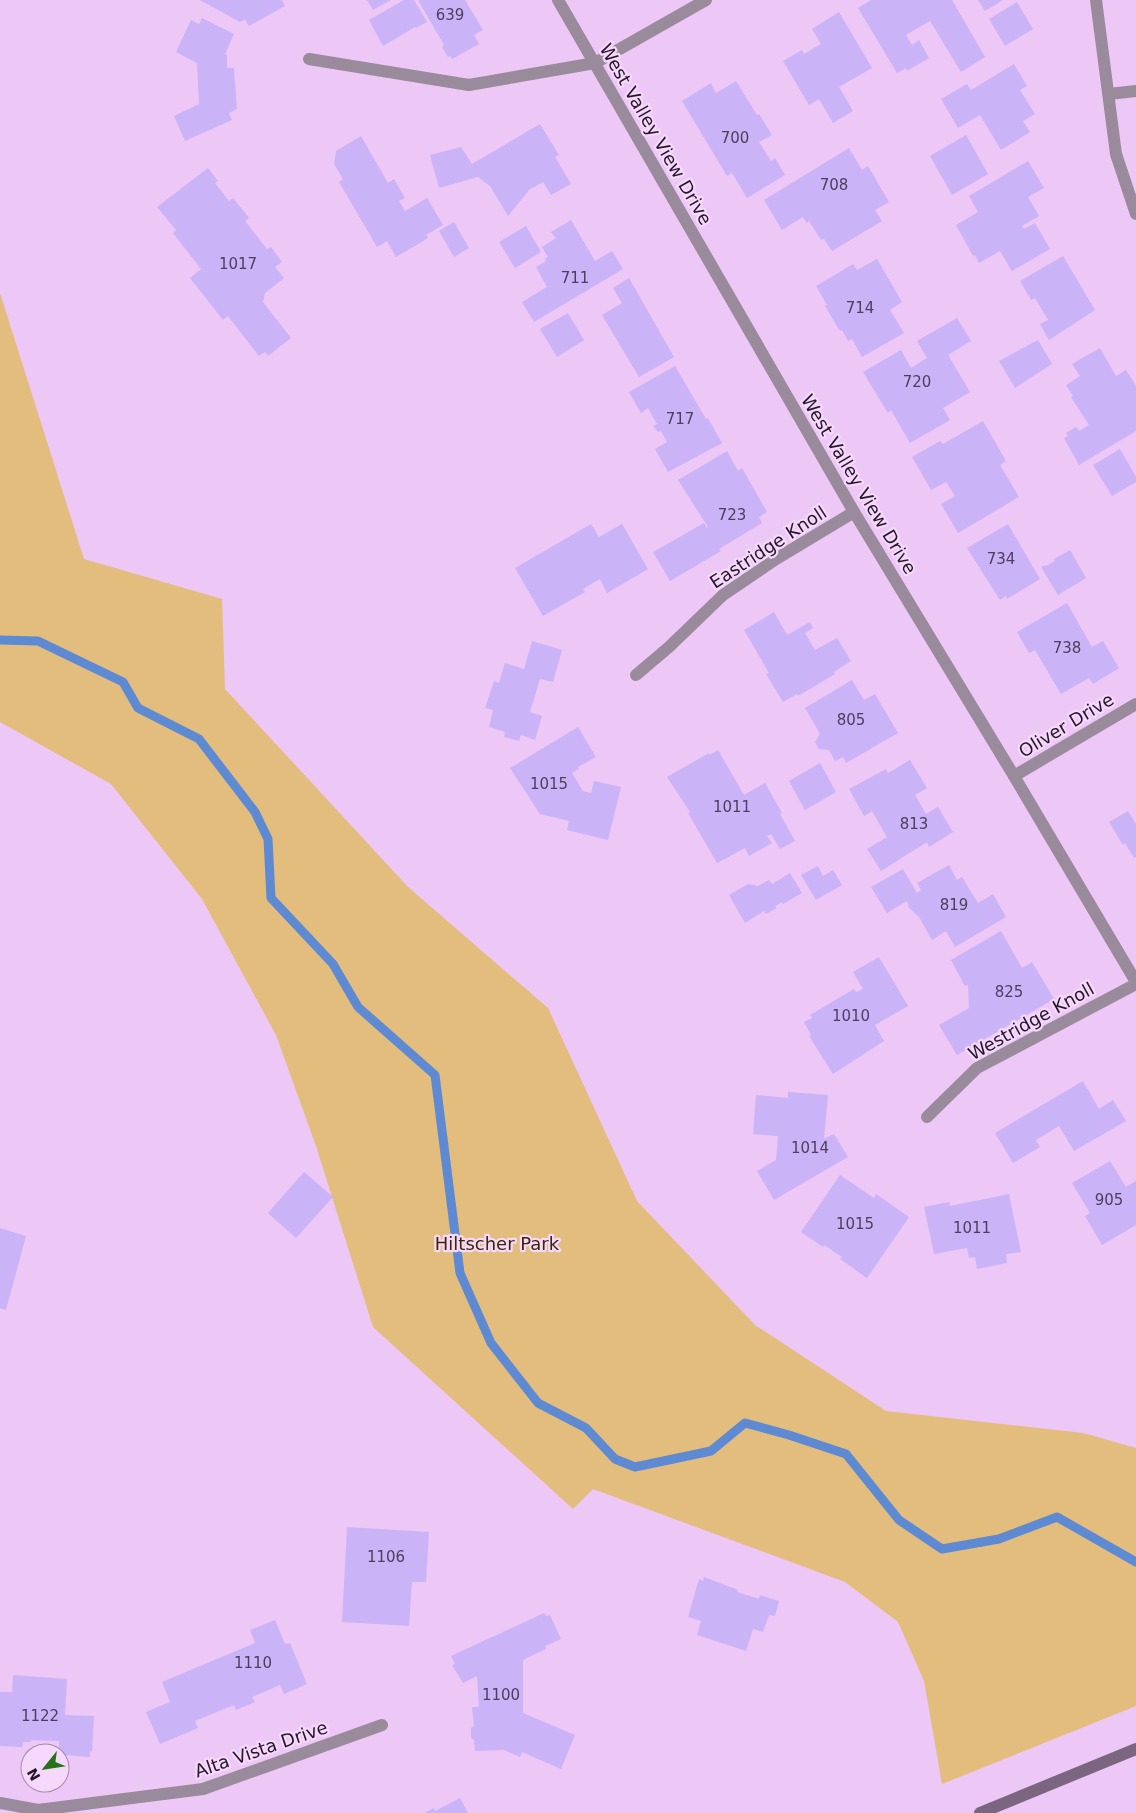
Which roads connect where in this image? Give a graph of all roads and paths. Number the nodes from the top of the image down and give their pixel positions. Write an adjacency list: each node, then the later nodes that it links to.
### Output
1 (558, 0): 5 (street, West Valley View Drive)
2 (706, 0): 5 (street)
3 (1096, 0): 7 (street)
4 (309, 59): 5 (street)
5 (595, 63): 9 (street, West Valley View Drive)
6 (1136, 91): 7 (street)
7 (1109, 94): 8 (street)
8 (1136, 214)
9 (854, 512): 10 (street, Eastridge Knoll); 12 (street, West Valley View Drive)
10 (636, 675)
11 (1136, 704): 12 (street, Oliver Drive)
12 (1014, 776): 13 (street, West Valley View Drive)
13 (1136, 983): 14 (street, Westridge Knoll)
14 (927, 1117)
15 (382, 1725): 17 (street, Alta Vista Drive)
16 (1136, 1749): 18 (main road)
17 (0, 1803)
18 (980, 1813)

